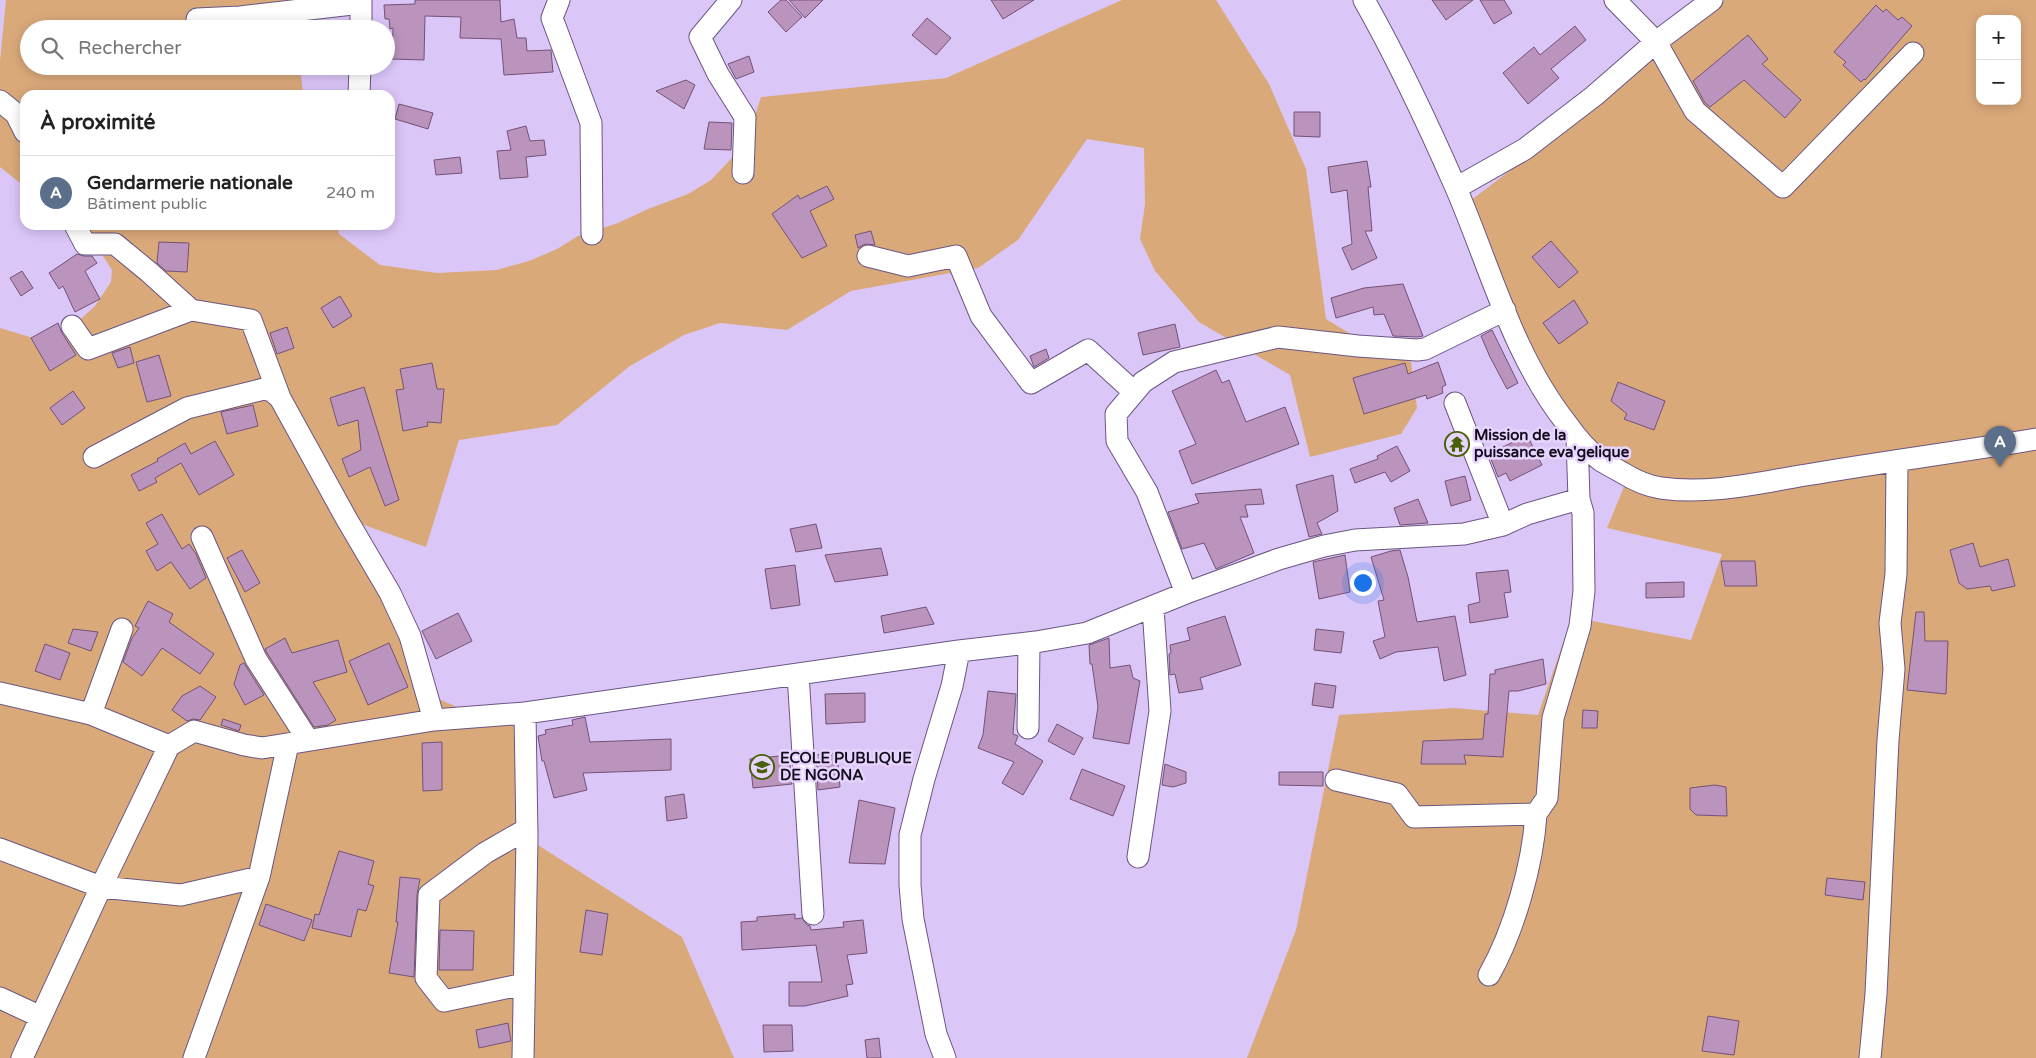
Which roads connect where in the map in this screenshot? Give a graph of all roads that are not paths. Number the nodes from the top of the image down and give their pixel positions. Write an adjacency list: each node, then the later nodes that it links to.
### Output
1 (558, 0): 18 (street)
2 (732, 0): 15 (street)
3 (1364, 0): 16 (street)
4 (1615, 0): 9 (street)
5 (1712, 0): 9 (street)
6 (361, 2): 7 (street); 8 (street)
7 (197, 19)
8 (360, 20)
9 (1656, 42): 10 (street); 16 (street)
10 (1914, 53)
11 (360, 75): 12 (street)
12 (359, 90)
13 (0, 101): 14 (street)
14 (20, 122)
15 (743, 173)
16 (1456, 188): 21 (street)
17 (77, 230): 20 (street)
18 (592, 234)
19 (868, 256): 23 (street)
20 (191, 310): 22 (street); 24 (street)
21 (1505, 310): 23 (street); 26 (street)
22 (72, 326)
23 (1134, 392): 33 (street)
24 (280, 398): 28 (street); 42 (street)
25 (1455, 403): 31 (street)
26 (1577, 438): 29 (street); 30 (street)
27 (2036, 439): 29 (street)
28 (94, 457)
29 (1897, 462): 62 (street)
30 (1579, 499): 31 (street); 47 (street)
31 (1503, 525): 33 (street)
32 (202, 537): 44 (street)
33 (1186, 593): 34 (street)
34 (1152, 608): 36 (street); 50 (street)
35 (122, 629): 41 (street)
36 (1029, 643): 37 (street); 43 (street)
37 (959, 651): 38 (street); 61 (street)
38 (798, 674): 40 (street); 53 (street)
39 (0, 692): 41 (street)
40 (525, 713): 42 (street); 48 (street)
41 (91, 714): 45 (street)
42 (434, 720): 44 (street)
43 (1028, 728)
44 (298, 742): 45 (street); 51 (street)
45 (169, 746): 52 (street)
46 (1336, 780): 47 (street)
47 (1536, 814): 54 (street)
48 (527, 829): 55 (street); 55 (street)
49 (0, 849): 52 (street)
50 (1138, 857)
51 (259, 877): 52 (street); 59 (street)
52 (101, 887): 57 (street)
53 (812, 914)
54 (1489, 975)
55 (524, 984): 60 (street)
56 (0, 998): 57 (street)
57 (41, 1018): 58 (street)
58 (22, 1058)
59 (194, 1058)
60 (523, 1058)
61 (945, 1058)
62 (1870, 1058)

